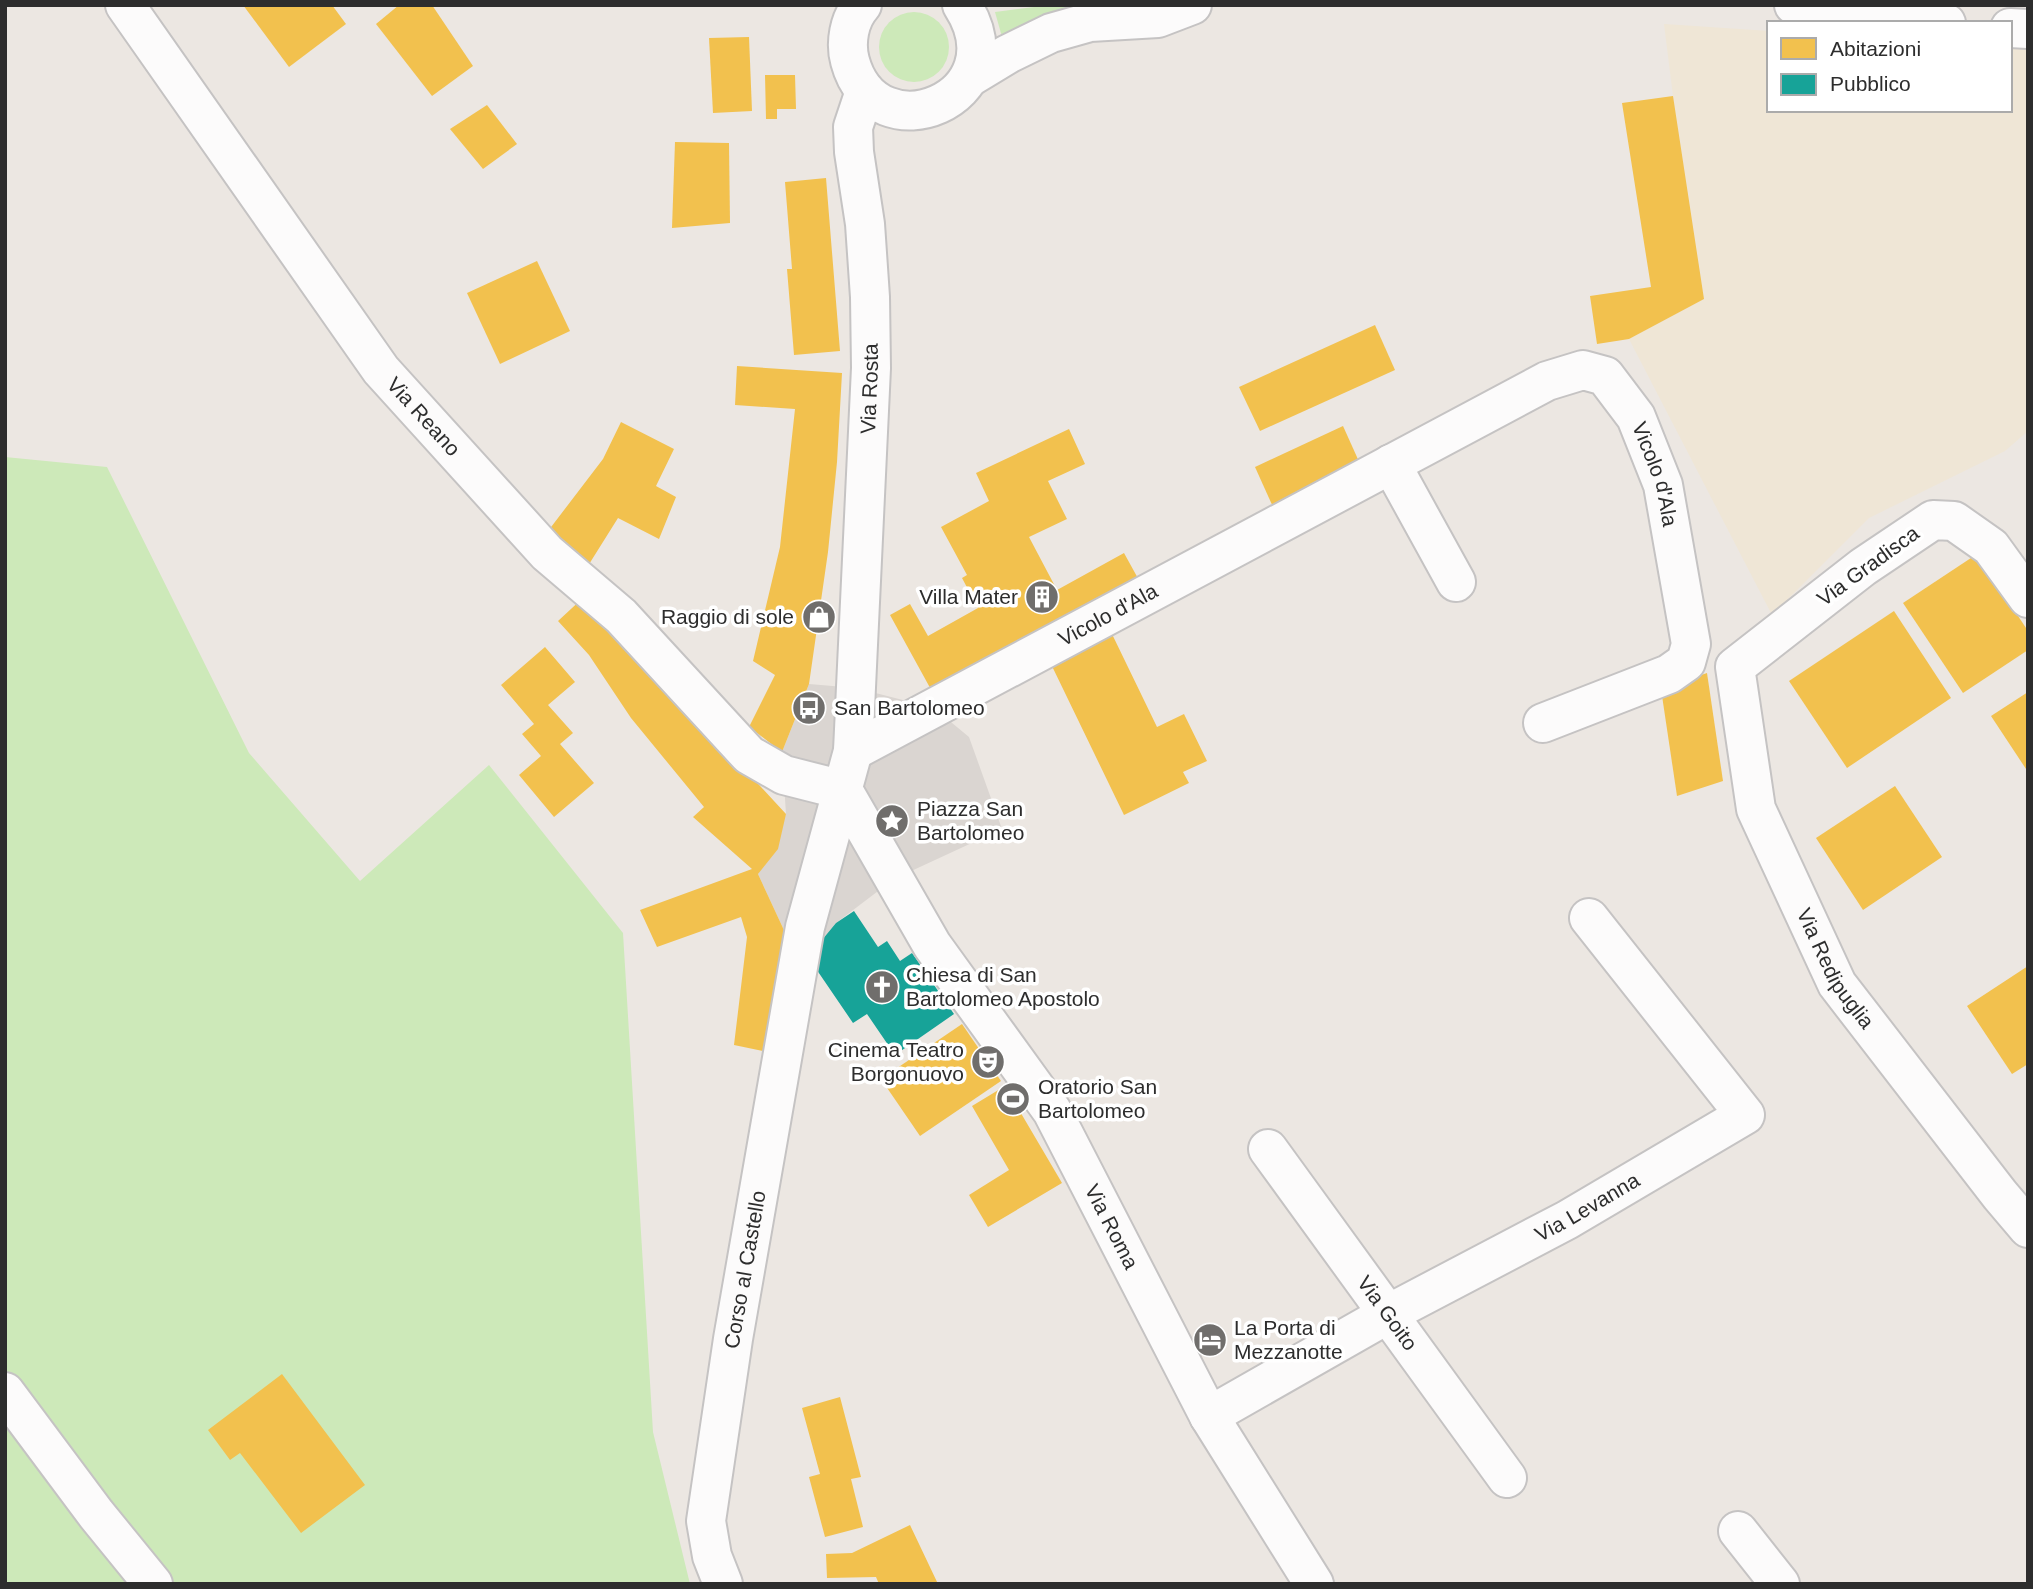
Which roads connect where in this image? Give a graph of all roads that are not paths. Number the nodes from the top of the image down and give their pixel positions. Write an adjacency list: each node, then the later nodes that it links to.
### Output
1 (125, 5): 15 (street, Via Reano)
2 (962, 5): 7 (street)
3 (1192, 5): 7 (street)
4 (1794, 5): 6 (street)
5 (851, 13): 8 (street)
6 (1929, 21)
7 (970, 77): 8 (street)
8 (865, 91): 14 (street, Via Rosta)
9 (1391, 464): 10 (street); 13 (street, Vicolo d'Ala); 14 (street, Vicolo d'Ala)
10 (1456, 582)
11 (2028, 598): 12 (street, Via Gradisca)
12 (1735, 667): 18 (street, Via Redipuglia)
13 (1543, 723)
14 (853, 751): 15 (street)
15 (843, 790): 21 (street, Via Roma); 25 (street, Corso al Castello)
16 (1589, 918): 19 (street, Via Levanna)
17 (1268, 1149): 19 (street, Via Goito)
18 (2028, 1228)
19 (1388, 1314): 21 (street, Via Levanna); 22 (street, Via Goito)
20 (5, 1392): 24 (street)
21 (1209, 1416): 26 (street, Via Roma)
22 (1507, 1478)
23 (1738, 1531): 27 (street)
24 (153, 1584)
25 (723, 1584)
26 (1314, 1584)
27 (1780, 1584)

